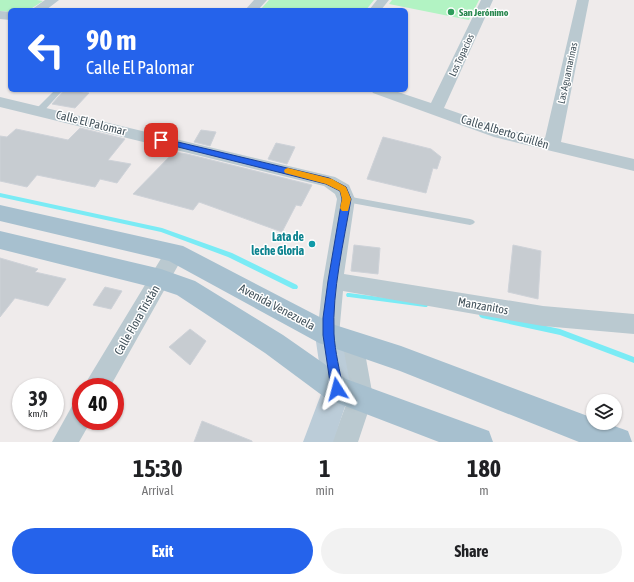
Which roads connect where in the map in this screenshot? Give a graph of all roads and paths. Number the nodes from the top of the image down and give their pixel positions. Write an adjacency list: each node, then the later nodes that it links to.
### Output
1 (53, 0): 5 (street)
2 (383, 0): 6 (street)
3 (487, 0): 10 (street, Los Topacios)
4 (583, 0): 12 (street, Las Aguamarinas)
5 (40, 8)
6 (377, 8)
7 (57, 92): 11 (lane)
8 (384, 92): 10 (street, Calle Alberto Guillén)
9 (0, 102): 11 (street, Calle El Palomar)
10 (435, 110): 12 (street, Calle Alberto Guillén)
11 (40, 111): 14 (street, Calle El Palomar)
12 (552, 146): 13 (street, Calle Alberto Guillén)
13 (634, 165)
14 (345, 194): 16 (lane); 20 (street)
15 (0, 213): 18 (main road, Avenida Venezuela)
16 (470, 222)
17 (0, 240): 19 (main road)
18 (176, 253): 19 (street, Calle Flora Tristán); 22 (main road, Avenida Venezuela)
19 (161, 279): 23 (street, Calle Flora Tristán); 24 (main road)
20 (332, 283): 21 (street, Manzanitos); 22 (street)
21 (634, 324)
22 (337, 330): 24 (street); 30 (main road, Avenida Venezuela)
23 (102, 378)
24 (349, 393): 27 (street); 28 (street); 29 (main road)
25 (72, 430): 26 (street)
26 (65, 442)
27 (318, 442)
28 (345, 442)
29 (478, 442)
30 (617, 442)

